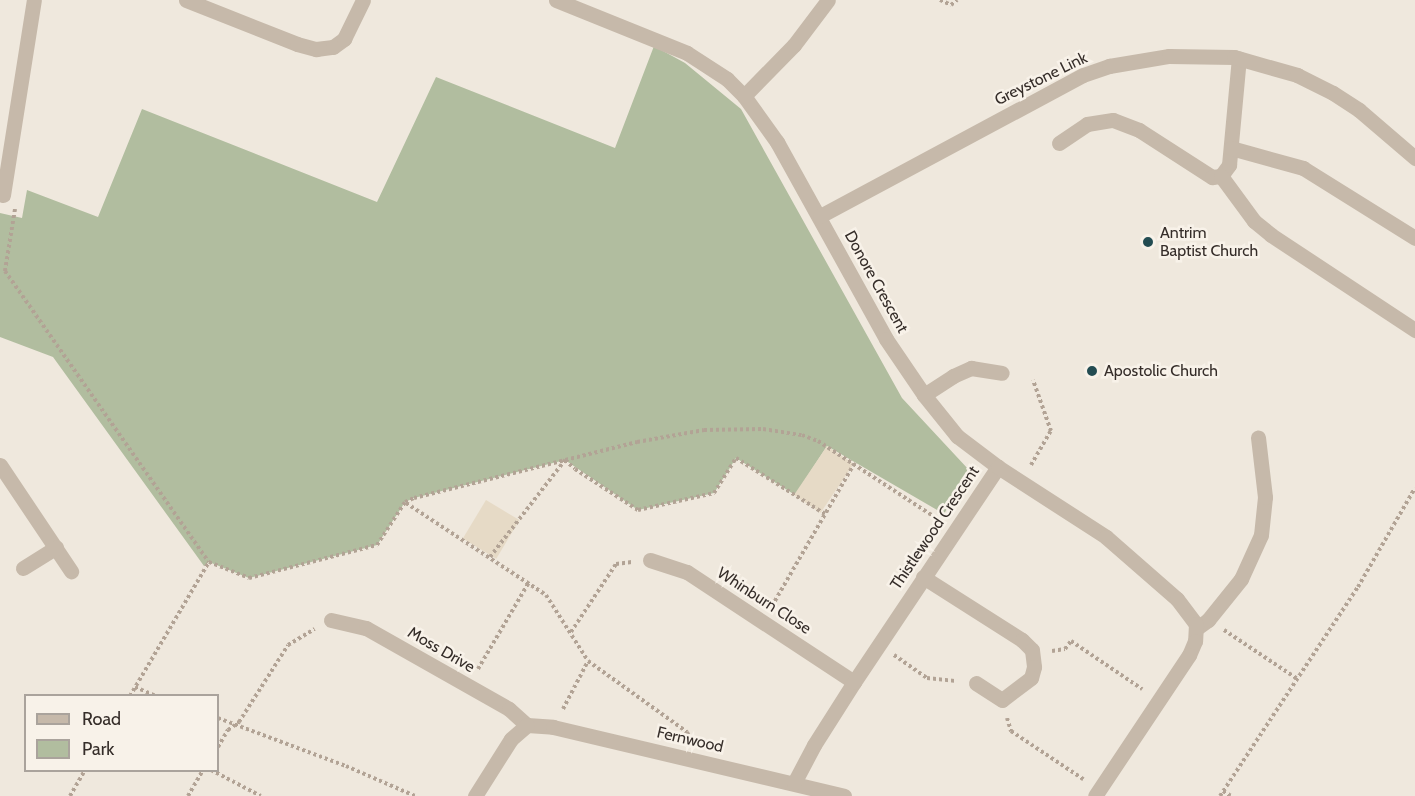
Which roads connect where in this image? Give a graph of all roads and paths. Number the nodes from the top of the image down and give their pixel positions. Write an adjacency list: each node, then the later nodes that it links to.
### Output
1 (34, 0): 12 (street)
2 (186, 0): 3 (street)
3 (363, 0)
4 (556, 0): 9 (street, Donore Crescent)
5 (828, 0): 9 (street)
6 (940, 0): 7 (path)
7 (957, 0)
8 (1239, 58): 11 (street); 13 (street, Greystone Link); 16 (street, Greystone Link)
9 (744, 96): 16 (street, Donore Crescent)
10 (1059, 143): 14 (street)
11 (1231, 148): 14 (street); 17 (street)
12 (5, 151): 15 (street)
13 (1415, 158)
14 (1221, 176): 18 (street)
15 (3, 195): 35 (path)
16 (820, 216): 21 (street, Donore Crescent)
17 (1415, 238)
18 (1415, 330)
19 (1002, 373): 21 (street)
20 (1033, 380): 27 (path)
21 (924, 395): 26 (street, Donore Crescent)
22 (1258, 437): 42 (street)
23 (565, 460): 24 (path); 29 (path); 30 (path); 33 (path)
24 (854, 464): 30 (path); 31 (path)
25 (0, 465): 32 (street)
26 (998, 467): 27 (street, Thistlewood Crescent); 31 (street, Thistlewood Crescent)
27 (1022, 482): 42 (street, Thistlewood Crescent)
28 (1415, 488): 47 (path)
29 (405, 502): 33 (path); 35 (path)
30 (825, 514): 41 (path)
31 (955, 530): 38 (street, Thistlewood Crescent)
32 (56, 547): 36 (street); 37 (street)
33 (490, 557): 39 (path)
34 (650, 560): 41 (street, Whinburn Close); 43 (path)
35 (209, 562): 51 (path)
36 (23, 568)
37 (71, 571)
38 (923, 577): 44 (street, Thistlewood Crescent); 45 (street)
39 (529, 582): 43 (path); 50 (path)
40 (331, 620): 50 (street, Moss Drive); 57 (path)
41 (762, 622): 48 (street, Whinburn Close)
42 (1202, 624): 47 (path); 55 (street)
43 (571, 632): 46 (path)
44 (879, 645): 48 (street, Thistlewood Crescent); 49 (path)
45 (1033, 654): 54 (street); 55 (path)
46 (588, 662): 59 (path); 61 (path)
47 (1296, 678): 66 (path)
48 (854, 682): 65 (street, Thistlewood Crescent)
49 (976, 683): 54 (street)
50 (468, 686): 58 (street, Moss Drive)
51 (135, 687): 52 (path); 53 (path)
52 (131, 694)
53 (151, 694)
54 (1002, 700): 67 (path)
55 (1159, 700): 67 (street)
56 (219, 718): 57 (path)
57 (235, 725): 60 (path); 71 (path)
58 (527, 725): 59 (street, Fernwood); 72 (street)
59 (553, 727): 61 (street, Fernwood)
60 (219, 745)
61 (700, 761): 65 (street, Fernwood)
62 (84, 772): 68 (path)
63 (203, 772): 69 (path)
64 (213, 772): 70 (path)
65 (794, 783): 73 (street, Fernwood)
66 (1223, 791): 74 (path); 75 (path)
67 (1097, 793)
68 (70, 796)
69 (188, 796)
70 (261, 796)
71 (415, 796)
72 (475, 796)
73 (844, 796)
74 (1220, 796)
75 (1231, 796)

